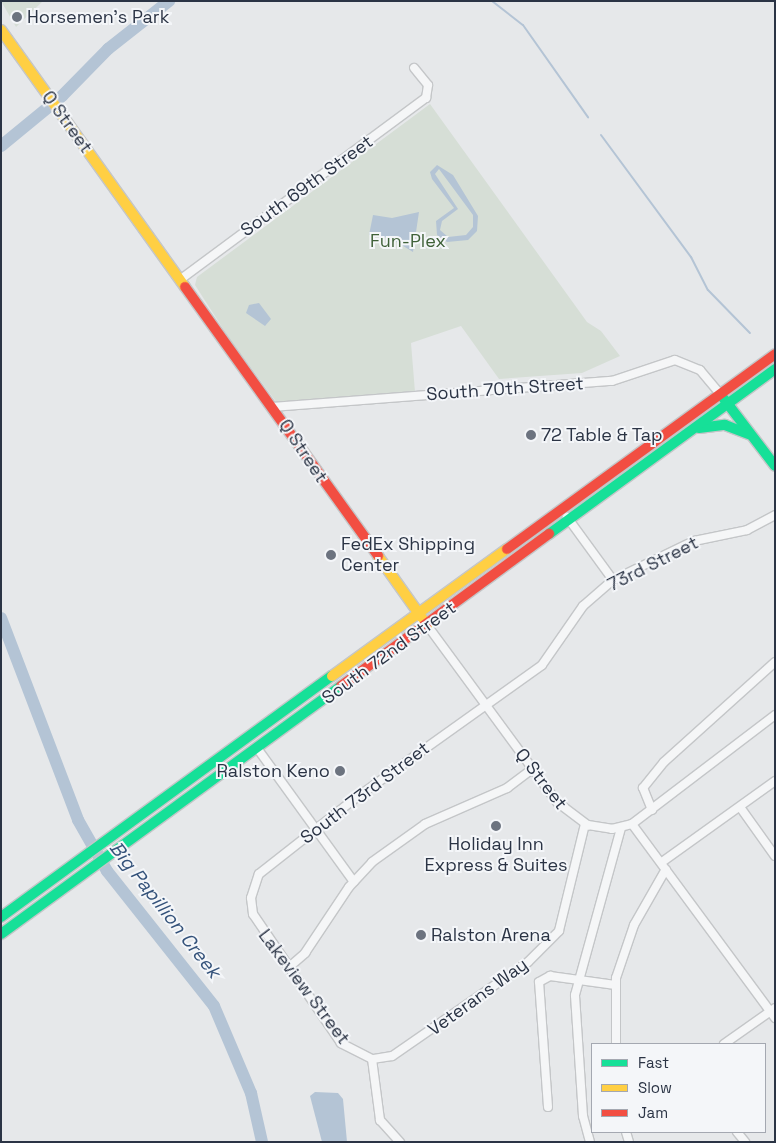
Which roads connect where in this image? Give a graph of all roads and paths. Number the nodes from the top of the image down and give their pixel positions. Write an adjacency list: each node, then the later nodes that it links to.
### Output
1 (1, 30): 3 (main road, Q Street)
2 (414, 68): 3 (street, South 69th Street)
3 (181, 279): 8 (main road, Q Street)
4 (775, 354): 6 (main road, South 72nd Street)
5 (775, 369): 7 (main road, South 72nd Street)
6 (720, 394): 7 (main road); 8 (street, South 70th Street); 12 (main road, South 72nd Street)
7 (728, 405): 9 (main road, South 72nd Street); 10 (main road)
8 (272, 407): 16 (main road, Q Street)
9 (694, 429): 10 (main road); 14 (main road, South 72nd Street)
10 (749, 434): 11 (main road)
11 (775, 466)
12 (562, 510): 14 (street); 16 (main road, South 72nd Street)
13 (775, 515): 15 (street, 73rd Street)
14 (569, 520): 15 (street); 17 (main road, South 72nd Street)
15 (613, 580): 20 (street, 73rd Street)
16 (420, 614): 17 (main road, Q Street); 19 (main road, South 72nd Street)
17 (427, 625): 20 (street, Q Street); 22 (main road, South 72nd Street)
18 (775, 662): 26 (street)
19 (298, 702): 22 (main road); 36 (main road, South 72nd Street)
20 (485, 705): 23 (street, Q Street); 30 (street, South 73rd Street)
21 (775, 715): 26 (street, Q Street)
22 (257, 748): 30 (street); 37 (main road, South 72nd Street)
23 (532, 769): 27 (street, Q Street); 34 (street)
24 (775, 781): 25 (street)
25 (740, 807): 31 (street); 32 (street)
26 (652, 810): 28 (street, Q Street)
27 (585, 824): 29 (street, Q Street); 44 (street, Veterans Way)
28 (632, 824): 29 (street, Q Street); 32 (street)
29 (621, 828): 39 (street)
30 (315, 830): 34 (street); 35 (street, South 73rd Street)
31 (775, 856)
32 (662, 862): 33 (street)
33 (666, 869): 40 (street); 41 (street)
34 (354, 882): 38 (street)
35 (253, 887): 38 (street, Lakeview Street)
36 (1, 917)
37 (1, 934)
38 (288, 968): 44 (street, Lakeview Street)
39 (578, 978): 40 (street); 45 (street); 47 (street)
40 (615, 984): 42 (street)
41 (773, 1012): 43 (street)
42 (616, 1043)
43 (726, 1043)
44 (372, 1059): 46 (street)
45 (548, 1107)
46 (400, 1142)
47 (590, 1142)

